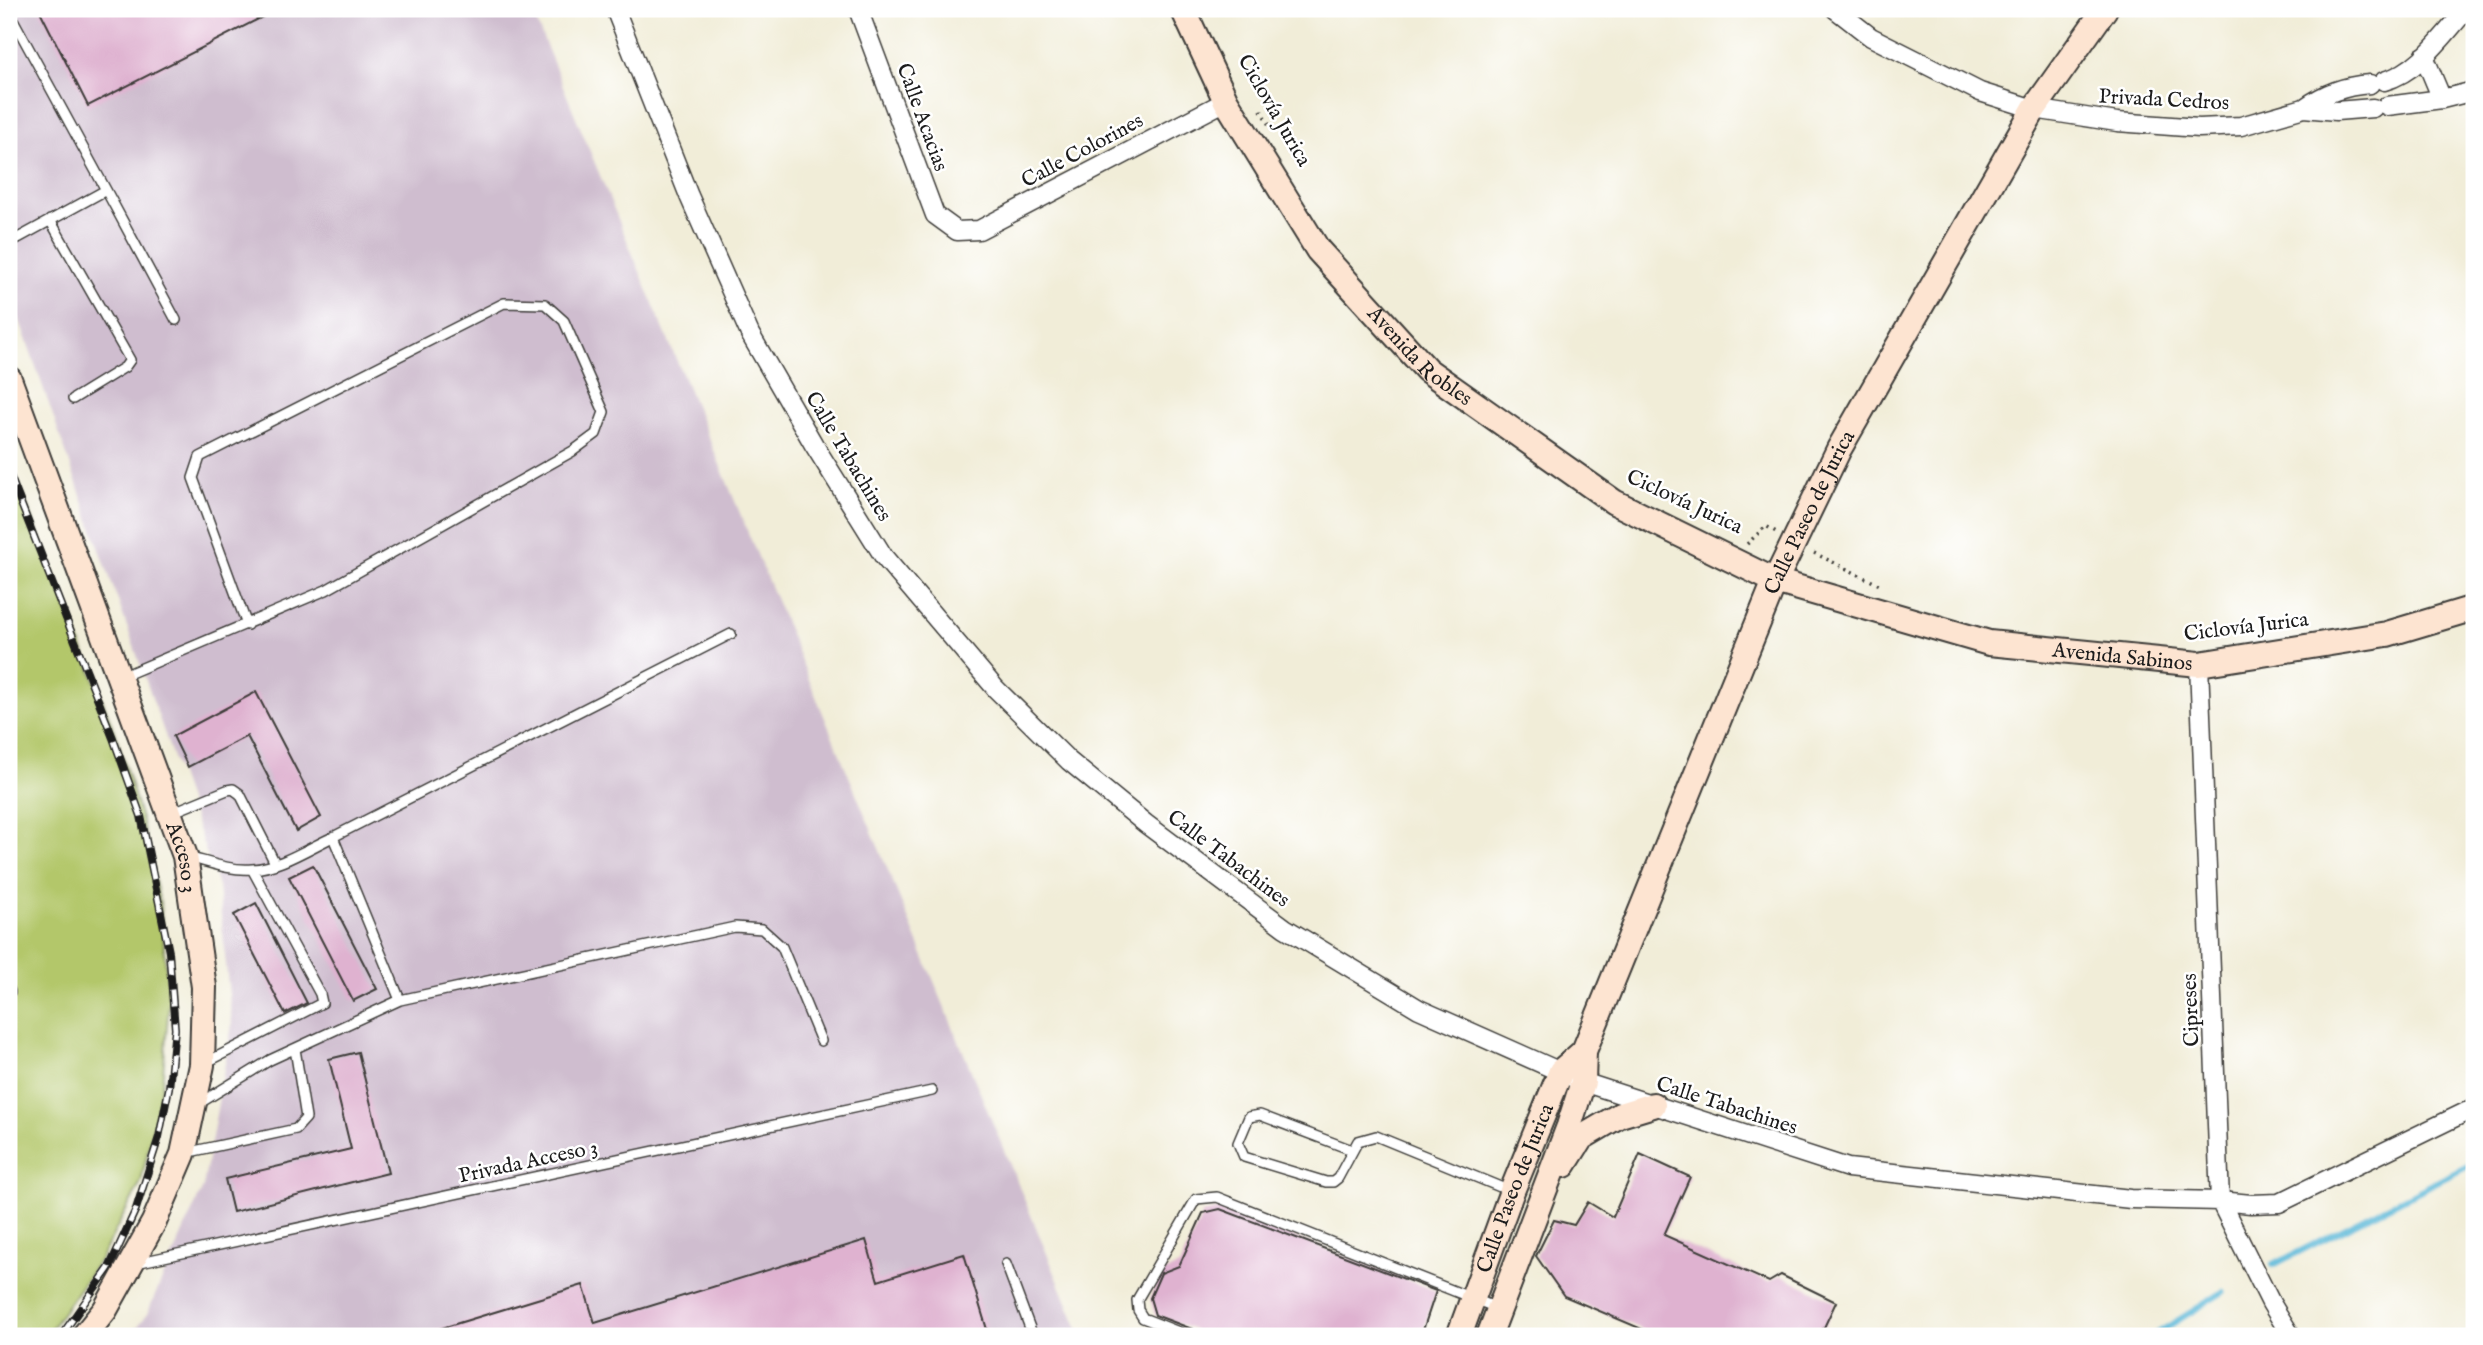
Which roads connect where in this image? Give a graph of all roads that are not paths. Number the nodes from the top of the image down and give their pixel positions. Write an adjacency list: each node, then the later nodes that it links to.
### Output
1 (615, 9): 36 (street, Calle Tabachines)
2 (858, 9): 16 (street, Calle Acacias)
3 (1183, 9): 11 (street, Avenida Robles)
4 (1835, 9): 13 (street, Privada Cedros)
5 (2105, 9): 13 (street, Calle Paseo de Jurica)
6 (2467, 9): 8 (street)
7 (9, 12): 14 (lane)
8 (2424, 56): 10 (street); 12 (street)
9 (2474, 91): 10 (street, Privada Cedros)
10 (2442, 99): 12 (street, Privada Cedros)
11 (1226, 101): 16 (street, Calle Colorines); 21 (street, Avenida Robles)
12 (2304, 108): 13 (street, Privada Cedros)
13 (2034, 109): 21 (street, Calle Paseo de Jurica)
14 (106, 190): 15 (lane); 18 (lane)
15 (50, 220): 17 (lane); 20 (lane)
16 (957, 231)
17 (9, 243)
18 (176, 320)
19 (9, 379): 26 (street, Acceso 3)
20 (72, 399)
21 (1775, 581): 25 (street, Avenida Sabinos); 36 (street, Calle Paseo de Jurica)
22 (2474, 608): 25 (street, Avenida Sabinos)
23 (247, 625): 23 (lane); 26 (lane)
24 (731, 634): 28 (lane)
25 (2199, 664): 44 (street, Cipreses)
26 (120, 678): 27 (street, Acceso 3)
27 (169, 813): 29 (street, Acceso 3); 30 (lane)
28 (333, 837): 30 (lane); 32 (lane)
29 (185, 856): 31 (lane); 35 (street, Acceso 3)
30 (275, 863): 31 (lane)
31 (252, 869): 35 (lane)
32 (400, 1000): 33 (lane); 34 (lane)
33 (821, 1041)
34 (295, 1049): 39 (lane); 42 (lane)
35 (202, 1065): 39 (street, Acceso 3)
36 (1572, 1077): 38 (street, Calle Tabachines); 43 (street, Calle Paseo de Jurica); 45 (street, Calle Paseo de Jurica)
37 (932, 1091): 47 (lane, Privada Acceso 3)
38 (1653, 1105): 44 (street, Calle Tabachines); 45 (street)
39 (193, 1107): 42 (street, Acceso 3)
40 (2474, 1108): 44 (street, Calle Tabachines)
41 (1352, 1150): 41 (lane); 43 (lane)
42 (183, 1154): 47 (street, Acceso 3)
43 (1512, 1192): 48 (street, Calle Paseo de Jurica)
44 (2220, 1200): 55 (street, Cipreses)
45 (1532, 1219): 49 (street, Calle Paseo de Jurica)
46 (1006, 1264): 51 (lane)
47 (131, 1265): 50 (street, Acceso 3)
48 (1474, 1298): 49 (lane); 52 (lane); 53 (street, Calle Paseo de Jurica)
49 (1500, 1310): 54 (street, Calle Paseo de Jurica)
50 (84, 1336)
51 (1033, 1336)
52 (1189, 1336)
53 (1459, 1336)
54 (1489, 1336)
55 (2291, 1336)

